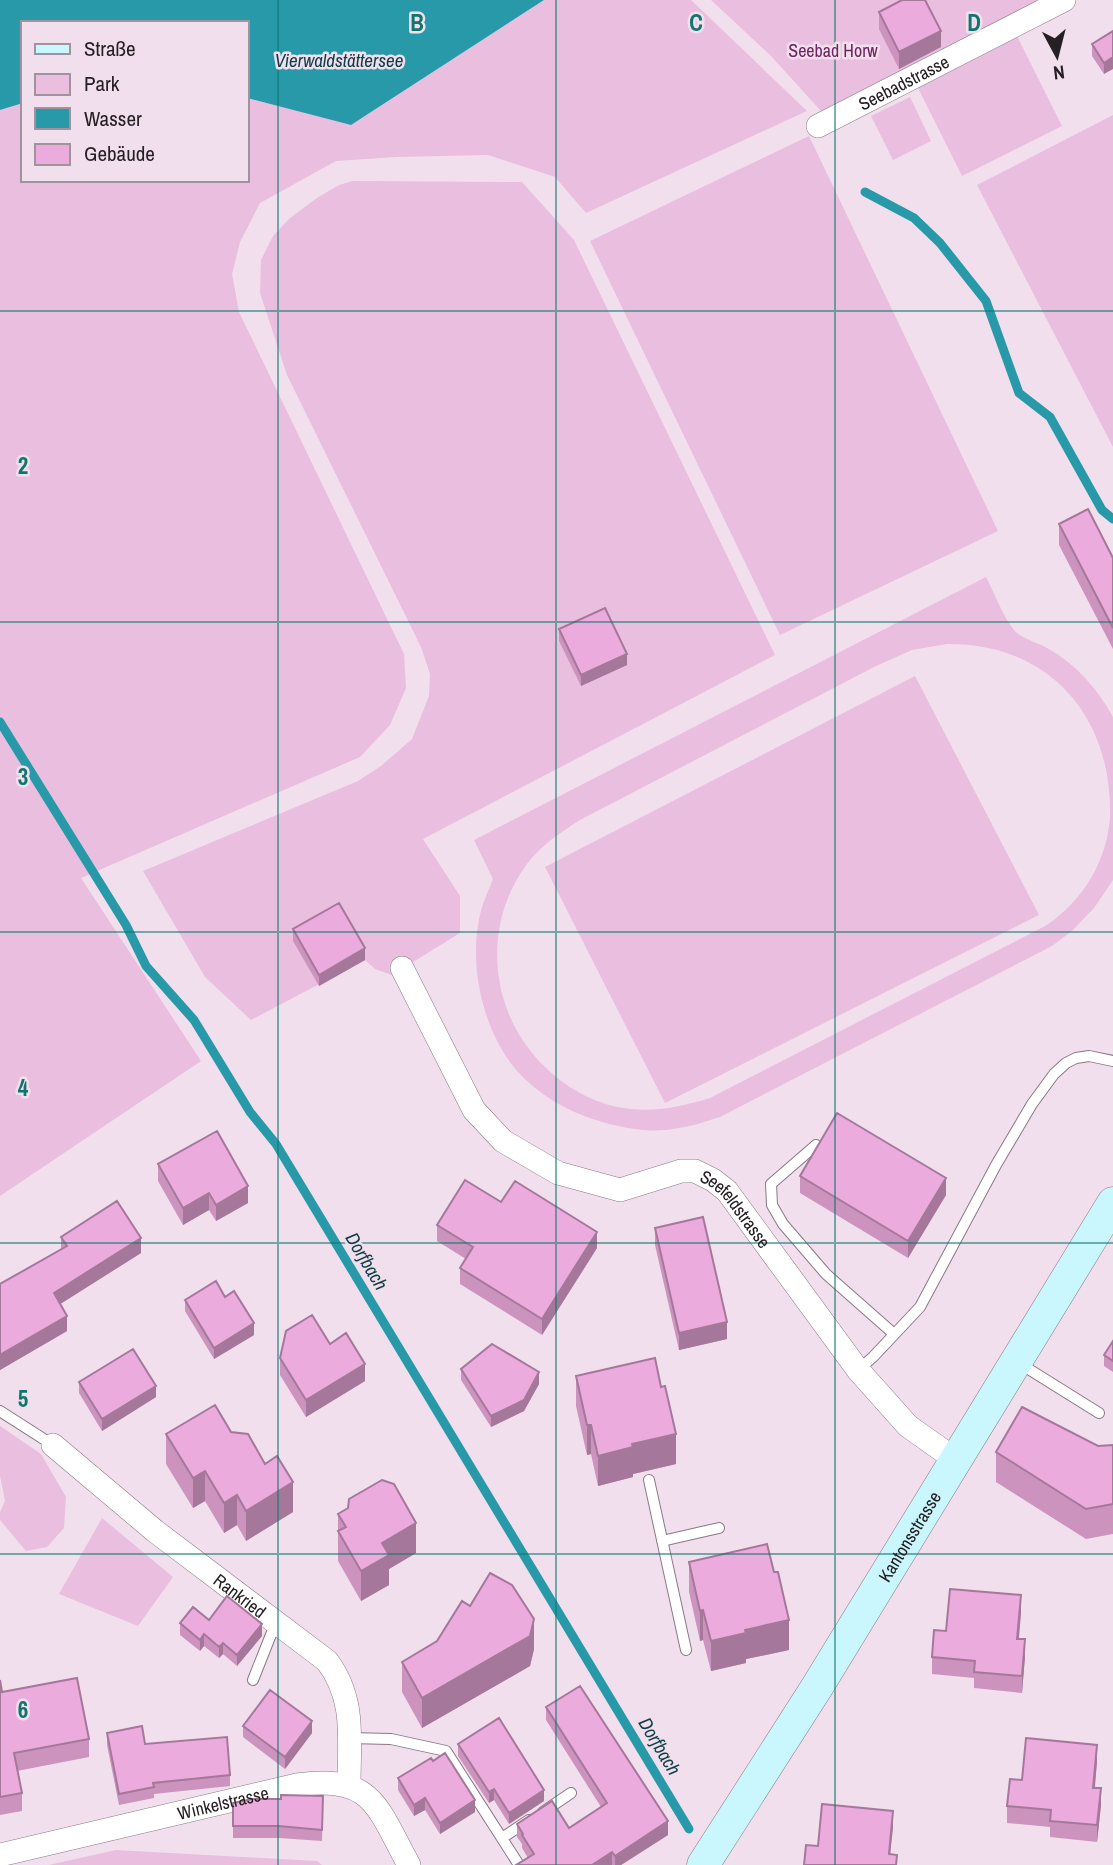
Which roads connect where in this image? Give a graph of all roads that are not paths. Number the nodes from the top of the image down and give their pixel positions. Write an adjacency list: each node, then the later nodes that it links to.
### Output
1 (1064, 0): 2 (street, Seebadstrasse)
2 (818, 126)
3 (402, 968): 9 (street, Seefeldstrasse)
4 (1113, 1062): 7 (lane)
5 (816, 1145): 7 (lane)
6 (1113, 1203): 8 (main road, Kantonsstrasse)
7 (894, 1334): 9 (lane)
8 (1017, 1362): 11 (lane); 13 (main road, Kantonsstrasse)
9 (858, 1370): 13 (street, Seefeldstrasse)
10 (0, 1411): 12 (lane)
11 (1100, 1413)
12 (53, 1446): 17 (street, Rankried)
13 (956, 1460): 27 (main road, Kantonsstrasse)
14 (649, 1480): 16 (lane)
15 (719, 1528): 16 (lane)
16 (662, 1541): 18 (lane)
17 (276, 1622): 19 (lane); 20 (street, Rankried)
18 (686, 1650)
19 (253, 1680)
20 (349, 1738): 21 (street, Rankried); 23 (lane)
21 (349, 1785): 24 (street, Winkelstrasse); 25 (street)
22 (571, 1793): 23 (lane)
23 (502, 1838): 26 (lane)
24 (0, 1855)
25 (409, 1865)
26 (519, 1865)
27 (703, 1865)

